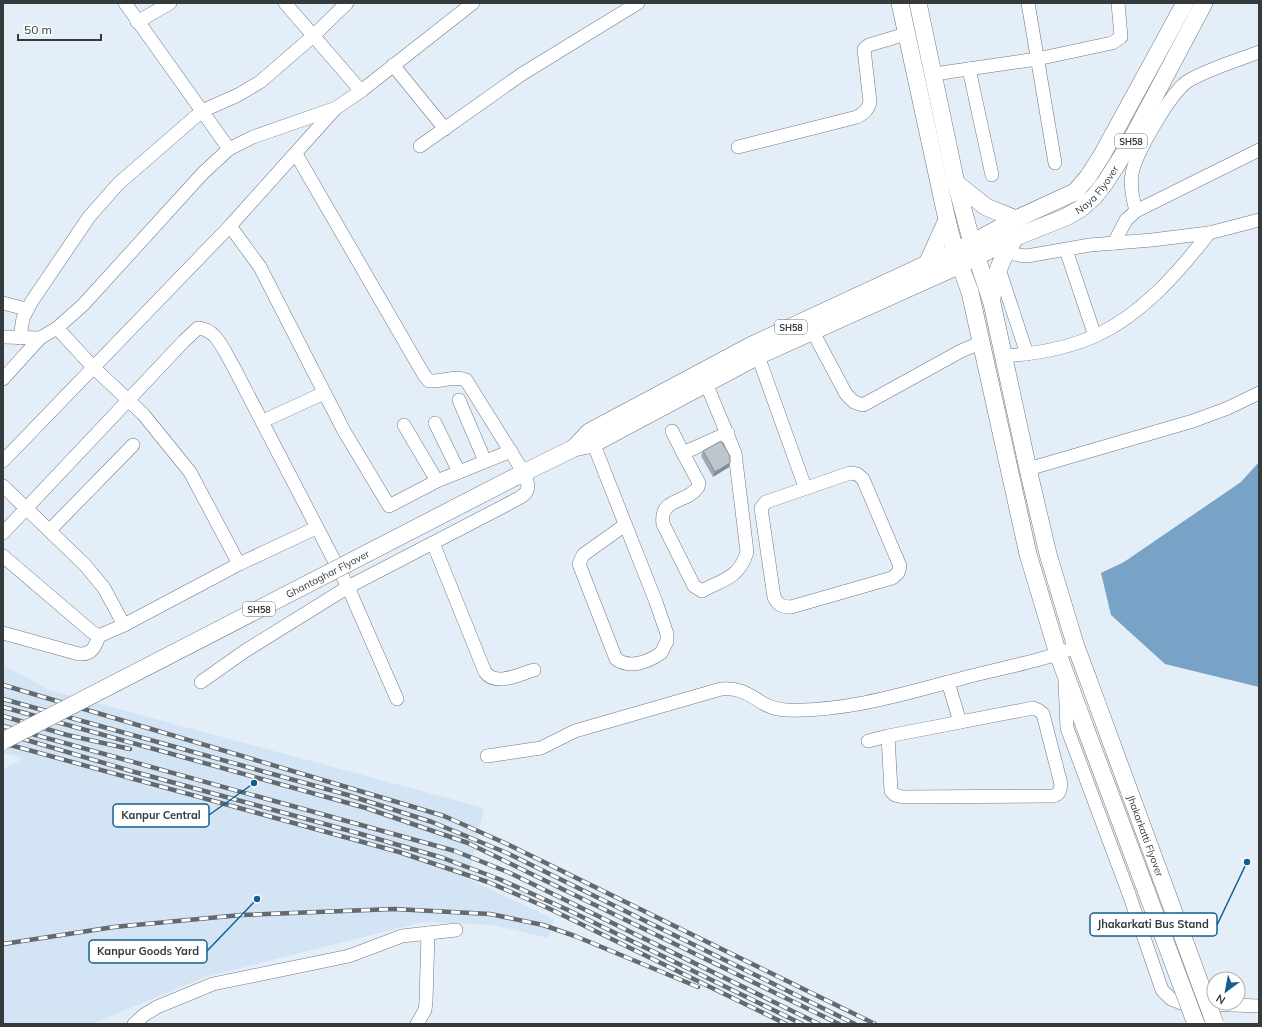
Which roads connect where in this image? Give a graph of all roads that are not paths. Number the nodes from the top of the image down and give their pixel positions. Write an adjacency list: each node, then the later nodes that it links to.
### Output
1 (125, 3): 13 (street)
2 (170, 3): 13 (street)
3 (285, 3): 15 (street)
4 (347, 3): 15 (street)
5 (473, 3): 18 (street)
6 (638, 3): 24 (street)
7 (900, 3): 14 (main road, Jhakarkatti Flyover)
8 (918, 3): 20 (main road)
9 (1028, 3): 17 (street)
10 (1118, 3): 17 (street)
11 (1185, 3): 34 (main road, Naya Flyover / SH58)
12 (1204, 3): 39 (main road, Naya Flyover / SH58)
13 (137, 22): 23 (street)
14 (906, 34): 26 (street); 35 (main road, Jhakarkatti Flyover)
15 (312, 37): 21 (street); 23 (street)
16 (1259, 52): 33 (street)
17 (1037, 59): 19 (street); 30 (street)
18 (393, 65): 21 (street); 24 (street)
19 (969, 69): 20 (street); 31 (street)
20 (934, 74): 32 (main road)
21 (361, 91): 22 (street)
22 (336, 108): 27 (street); 29 (street)
23 (202, 111): 27 (street); 48 (street)
24 (445, 128): 25 (street)
25 (420, 146)
26 (738, 147)
27 (229, 149): 49 (street)
28 (1259, 150): 33 (street)
29 (296, 154): 37 (street); 73 (street)
30 (1055, 163)
31 (992, 175)
32 (956, 183): 34 (main road); 41 (main road)
33 (1136, 211): 40 (street)
34 (1016, 219): 41 (main road, SH58)
35 (947, 220): 43 (main road, Jhakarkatti Flyover); 44 (main road)
36 (1259, 220): 38 (street)
37 (230, 226): 59 (street); 62 (street)
38 (1209, 233): 40 (street); 51 (street)
39 (1012, 243): 41 (main road, SH58); 42 (street); 45 (main road)
40 (1114, 243): 42 (street)
41 (975, 250): 43 (main road, SH58); 47 (main road)
42 (1066, 250): 51 (street)
43 (957, 258): 44 (main road, SH58); 50 (main road, SH58); 55 (main road, Jhakarkatti Flyover)
44 (927, 264): 61 (main road, SH58)
45 (998, 266): 47 (main road); 56 (street)
46 (3, 303): 48 (street)
47 (992, 303): 58 (main road, Jhakarkatti Flyover)
48 (26, 309): 53 (street)
49 (57, 328): 54 (street); 59 (street)
50 (814, 332): 55 (street); 57 (main road, SH58)
51 (1095, 336): 56 (street)
52 (3, 337): 53 (street)
53 (20, 338): 54 (street)
54 (40, 338): 60 (street)
55 (980, 343): 96 (main road, Jhakarkatti Flyover)
56 (1026, 354): 58 (street)
57 (758, 356): 61 (main road, SH58); 82 (street)
58 (1004, 356): 77 (main road, Jhakarkatti Flyover)
59 (93, 367): 65 (street); 75 (street)
60 (3, 379)
61 (704, 379): 70 (street); 71 (main road, SH58)
62 (324, 393): 66 (street); 80 (street)
63 (1259, 393): 77 (street)
64 (459, 400): 76 (street)
65 (130, 401): 66 (street); 83 (street); 90 (street)
66 (263, 421): 85 (street)
67 (434, 423): 78 (street)
68 (404, 425): 80 (street)
69 (672, 431): 74 (street)
70 (728, 433): 74 (street); 74 (street)
71 (591, 438): 79 (main road, SH58); 84 (street)
72 (133, 445): 86 (street)
73 (511, 451): 76 (street); 79 (street)
74 (683, 453)
75 (3, 461)
76 (484, 461): 78 (street)
77 (1028, 469): 95 (main road, Jhakarkatti Flyover)
78 (459, 472): 80 (street)
79 (520, 475): 88 (street); 104 (main road, Ghantaghar Flyover / SH58, bridge)
80 (437, 481)
81 (3, 486): 83 (street)
82 (805, 487): 82 (street)
83 (27, 508): 86 (street); 87 (street)
84 (625, 525): 84 (street)
85 (316, 528): 90 (street); 91 (street)
86 (50, 530): 92 (street)
87 (3, 533)
88 (432, 543): 91 (street); 97 (street)
89 (3, 556): 94 (street)
90 (240, 564): 92 (street)
91 (348, 587): 99 (street); 101 (street)
92 (124, 625): 94 (street)
93 (3, 633): 94 (street)
94 (99, 636)
95 (1076, 647): 96 (street); 113 (main road, Jhakarkatti Flyover, bridge)
96 (1058, 654): 98 (main road, Jhakarkatti Flyover); 100 (street)
97 (534, 670)
98 (1064, 674): 109 (street); 112 (main road, Jhakarkatti Flyover, bridge)
99 (201, 682)
100 (948, 682): 102 (street); 106 (street)
101 (397, 699)
102 (960, 722): 103 (street); 103 (street)
103 (888, 736): 105 (street)
104 (3, 741)
105 (868, 741)
106 (487, 756)
107 (456, 930): 108 (street)
108 (428, 933): 110 (street); 111 (street)
109 (1259, 1006)
110 (134, 1024)
111 (417, 1024)
112 (1196, 1024)
113 (1215, 1024)

